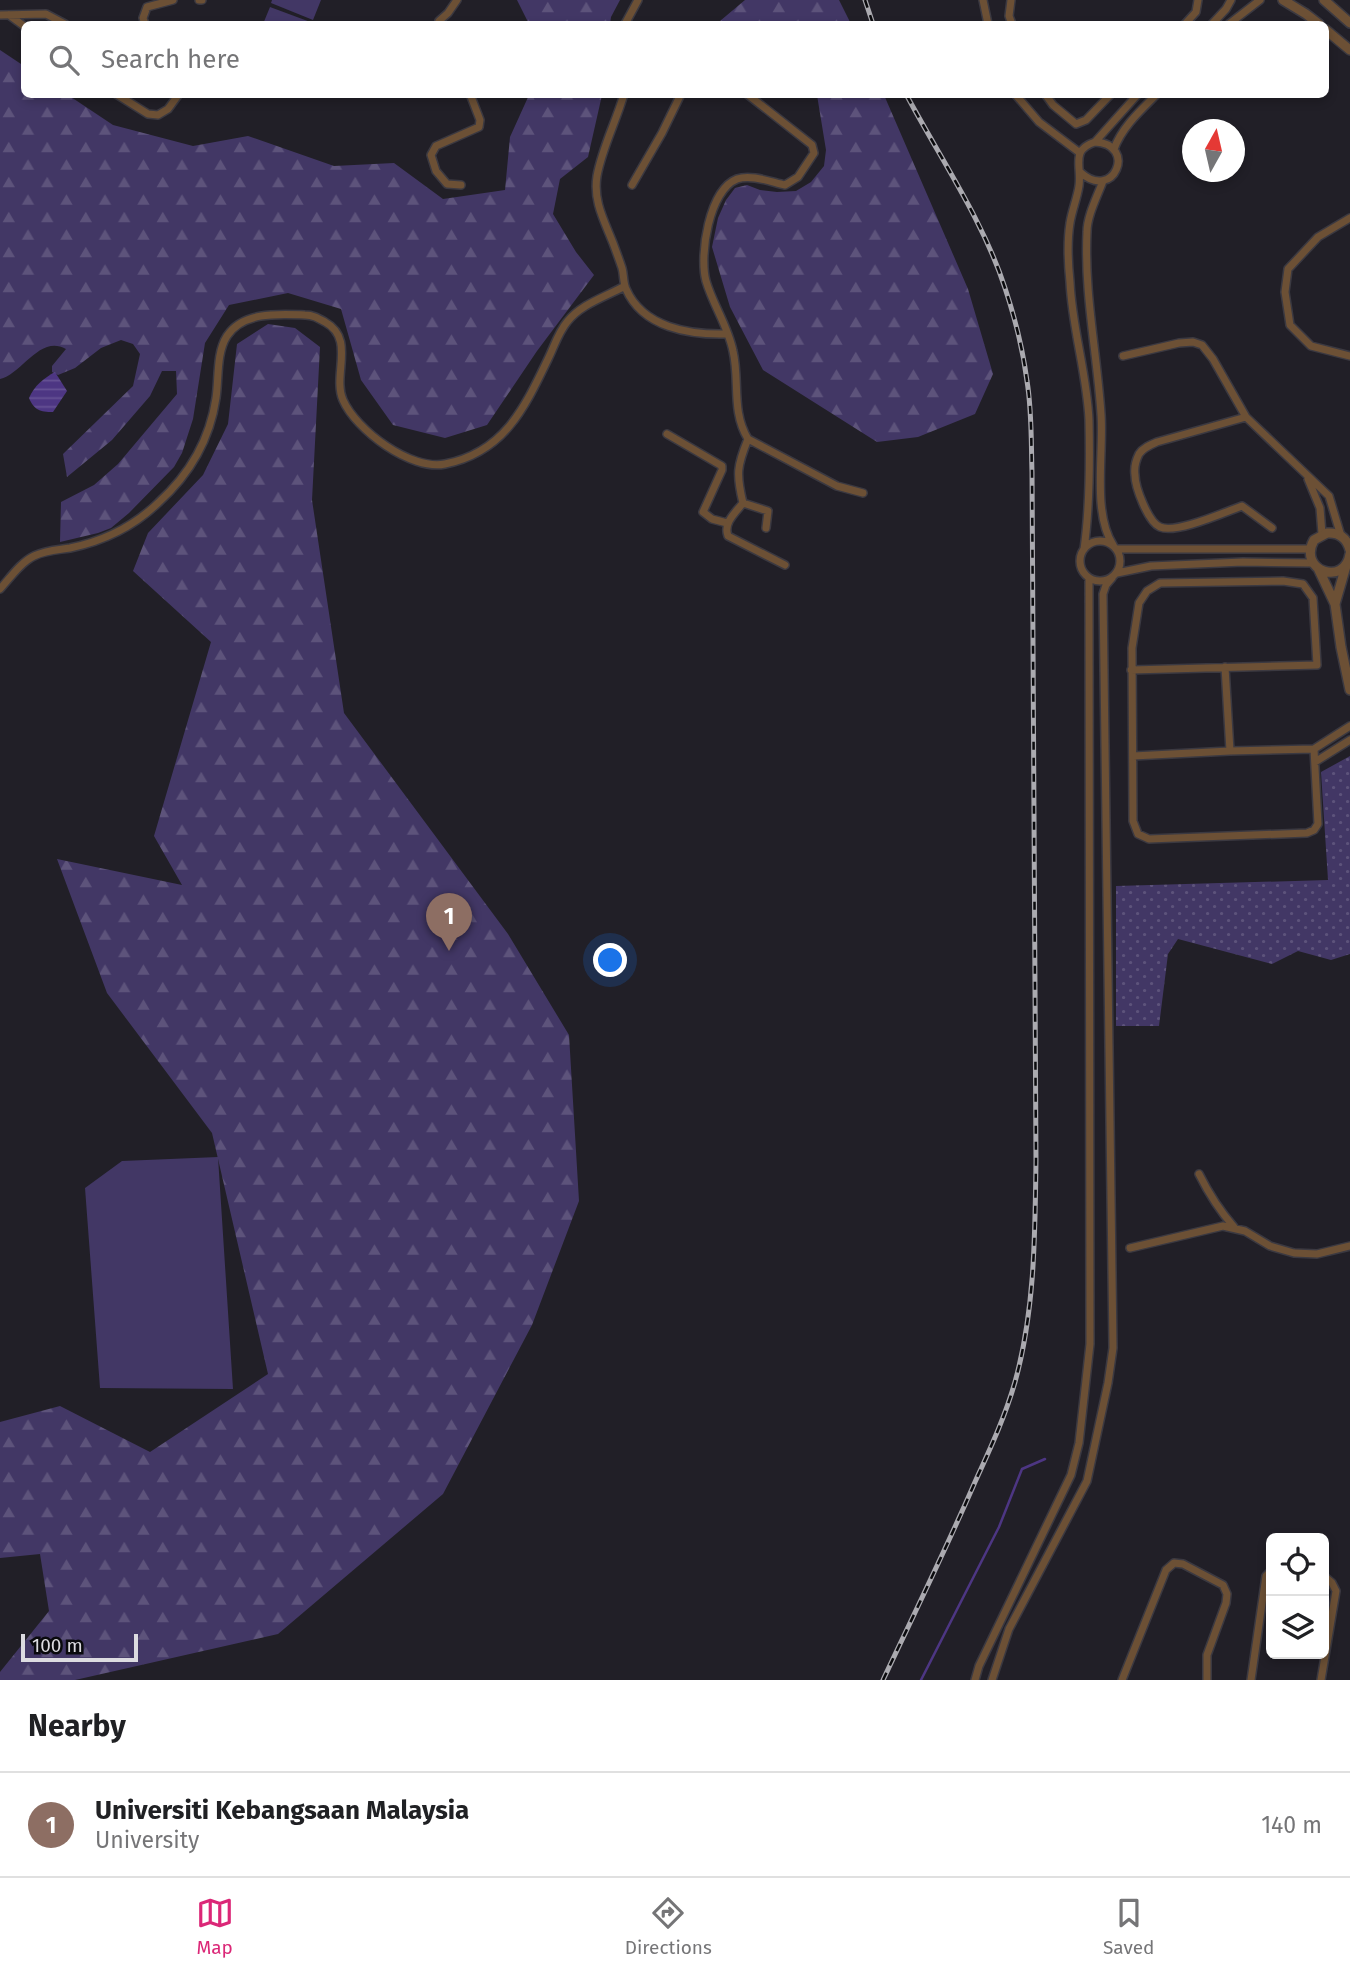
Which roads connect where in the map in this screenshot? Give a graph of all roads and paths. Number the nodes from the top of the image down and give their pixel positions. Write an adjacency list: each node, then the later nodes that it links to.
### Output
1 (173, 0): 13 (street)
2 (457, 0): 14 (street)
3 (638, 0): 15 (street)
4 (983, 0): 16 (street)
5 (1012, 0): 17 (street)
6 (1198, 0): 18 (street)
7 (1231, 0): 19 (street)
8 (1259, 0): 20 (street)
9 (1283, 0): 21 (street)
10 (1325, 0): 22 (street)
11 (4, 15): 12 (street); 23 (street)
12 (60, 21)
13 (144, 21)
14 (439, 21)
15 (627, 21)
16 (987, 21)
17 (1011, 21)
18 (1188, 21)
19 (1215, 21)
20 (1233, 21)
21 (1316, 21)
22 (1350, 23)
23 (21, 24)
24 (1329, 33): 25 (street)
25 (1350, 50)
26 (122, 98): 27 (street)
27 (176, 98)
28 (472, 98): 42 (street)
29 (623, 98): 45 (street)
30 (679, 98): 43 (street)
31 (752, 98): 46 (street)
32 (1018, 98): 39 (street)
33 (1048, 98): 34 (street)
34 (1107, 98)
35 (1134, 98): 37 (street)
36 (1153, 98): 38 (street)
37 (1095, 142): 38 (street); 39 (street)
38 (1114, 149): 41 (street)
39 (1080, 153): 40 (street)
40 (1080, 172): 41 (street); 61 (street)
41 (1102, 181): 60 (street)
42 (461, 185)
43 (632, 185)
44 (1350, 218): 48 (street)
45 (625, 286): 46 (street); 68 (street)
46 (727, 334): 51 (street)
47 (1123, 356): 49 (street)
48 (1350, 356)
49 (1246, 417): 52 (street); 57 (street)
50 (667, 435): 55 (street)
51 (748, 439): 53 (street); 54 (street)
52 (1306, 475): 58 (street); 59 (street)
53 (863, 493)
54 (743, 503): 55 (street); 56 (street)
55 (727, 523): 64 (street)
56 (766, 528)
57 (1272, 528)
58 (1322, 534): 59 (street); 62 (street)
59 (1341, 536): 63 (street)
60 (1115, 547): 61 (street); 62 (street); 66 (street)
61 (1084, 549): 67 (street)
62 (1310, 549): 65 (street)
63 (1349, 553): 65 (street); 69 (street)
64 (785, 565)
65 (1315, 566): 66 (street); 69 (street)
66 (1114, 575): 67 (street); 86 (street)
67 (1089, 578): 85 (street)
68 (0, 589)
69 (1335, 604): 72 (street)
70 (1225, 667): 71 (street); 71 (street); 76 (street)
71 (1131, 670): 77 (street)
72 (1350, 690)
73 (1350, 726): 75 (street)
74 (1350, 740): 78 (street)
75 (1314, 749): 76 (street); 78 (street)
76 (1230, 751): 77 (street)
77 (1133, 755): 78 (street)
78 (1315, 762)
79 (1199, 1174): 80 (street)
80 (1234, 1227): 81 (street); 82 (street)
81 (1350, 1246)
82 (1130, 1248)
83 (1266, 1576): 89 (street)
84 (1329, 1580): 90 (street)
85 (975, 1680)
86 (992, 1680)
87 (1122, 1680): 88 (street)
88 (1207, 1680)
89 (1251, 1680)
90 (1321, 1680)

